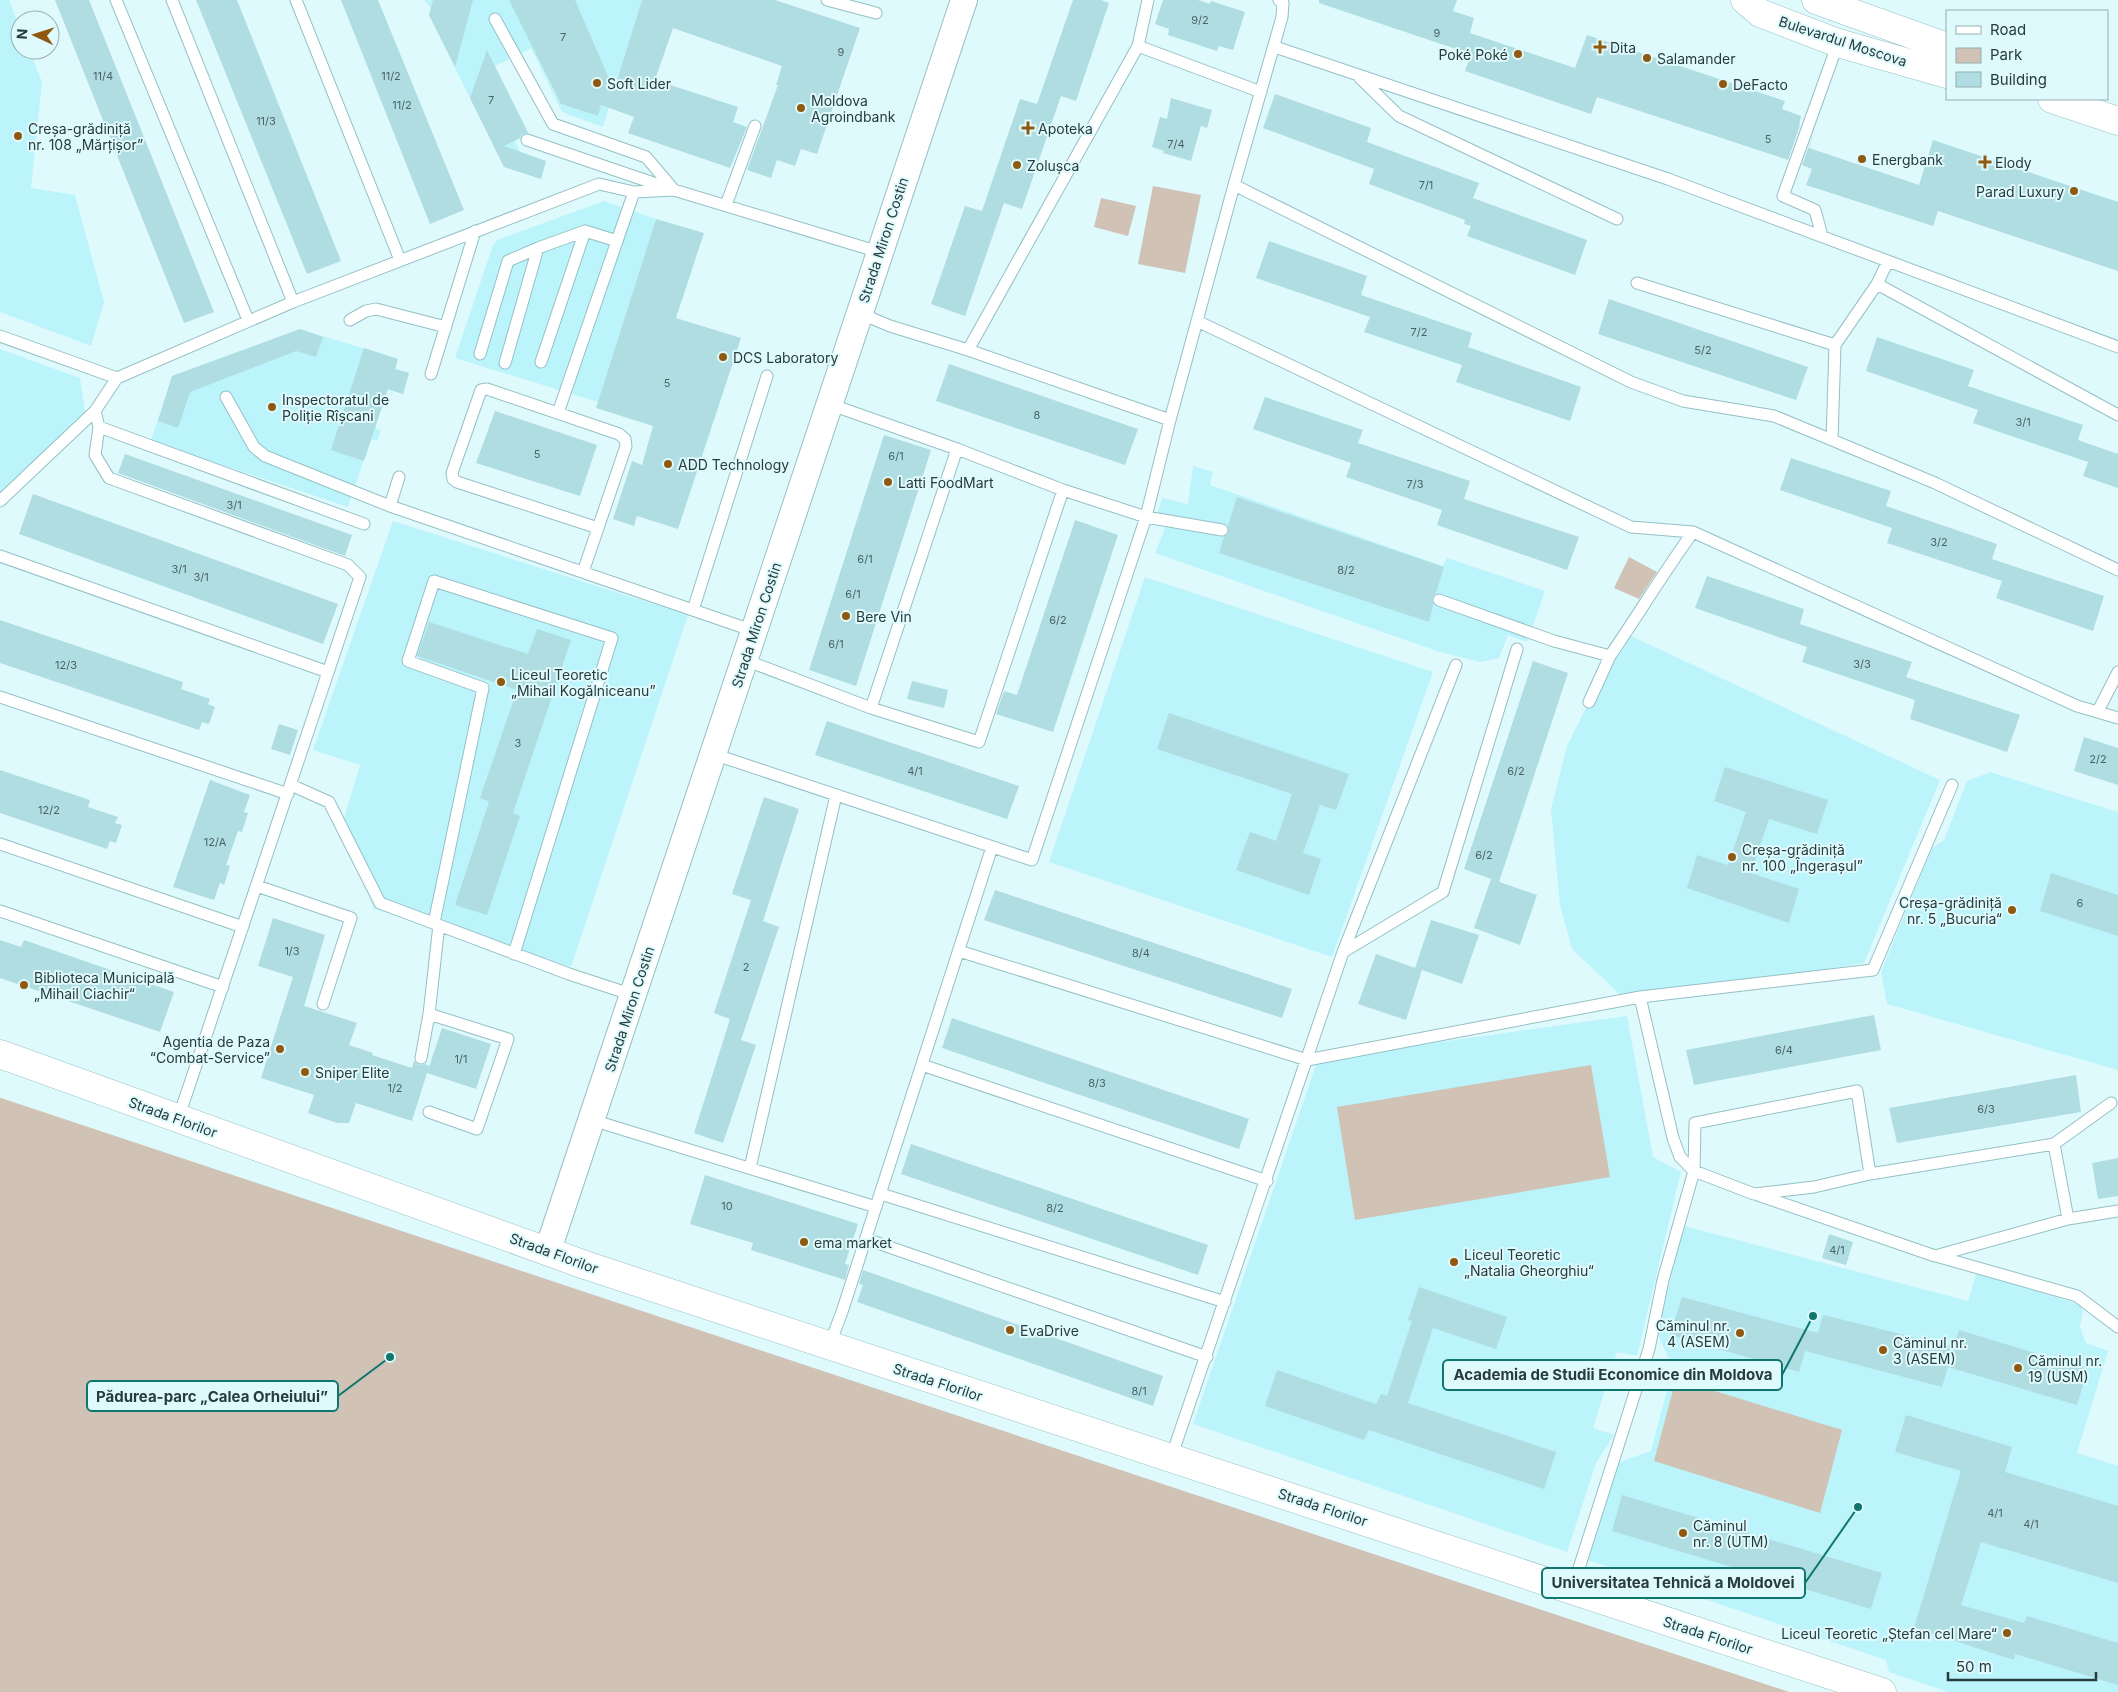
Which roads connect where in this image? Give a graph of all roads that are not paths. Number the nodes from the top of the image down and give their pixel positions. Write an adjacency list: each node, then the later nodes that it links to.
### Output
1 (116, 0): 40 (lane)
2 (172, 0): 38 (lane)
3 (296, 0): 34 (lane)
4 (827, 0): 10 (lane)
5 (964, 0): 33 (street, Strada Miron Costin)
6 (1148, 0): 13 (lane)
7 (1280, 0): 14 (lane)
8 (1745, 0): 12 (main road, Bulevardul Moscova)
9 (1816, 0): 15 (main road, Bulevardul Moscova)
10 (876, 14)
11 (495, 19): 24 (lane)
12 (1838, 43): 16 (main road, Bulevardul Moscova); 30 (lane)
13 (1138, 46): 18 (lane); 47 (lane)
14 (1275, 47): 17 (lane); 18 (lane)
15 (1946, 47)
16 (1946, 74)
17 (1357, 75): 27 (lane); 30 (lane)
18 (1260, 92): 23 (lane)
19 (2055, 100): 20 (main road)
20 (2118, 121)
21 (755, 126): 26 (lane)
22 (527, 140): 24 (lane)
23 (1234, 185): 42 (lane); 61 (lane)
24 (674, 190): 25 (lane); 26 (lane)
25 (634, 192): 28 (lane); 31 (lane)
26 (726, 206): 33 (lane)
27 (1617, 219)
28 (475, 230): 34 (lane); 43 (lane)
29 (585, 231): 31 (lane); 32 (lane); 49 (lane)
30 (1822, 236): 35 (lane)
31 (617, 241): 57 (lane)
32 (538, 248): 48 (lane); 50 (lane)
33 (879, 252): 39 (street, Strada Miron Costin)
34 (400, 260): 38 (lane)
35 (1888, 261): 37 (lane); 46 (lane)
36 (1637, 283): 45 (lane)
37 (1877, 284): 45 (lane); 58 (lane)
38 (293, 302): 40 (lane)
39 (859, 314): 47 (lane); 55 (street, Strada Miron Costin)
40 (248, 320): 53 (lane)
41 (350, 320): 43 (lane)
42 (1197, 321): 59 (lane); 71 (lane)
43 (446, 327): 51 (lane)
44 (0, 336): 53 (lane)
45 (1835, 346): 61 (lane)
46 (2118, 347)
47 (968, 350): 59 (lane)
48 (480, 354)
49 (541, 362)
50 (505, 363)
51 (431, 374)
52 (767, 376): 76 (lane)
53 (117, 378): 56 (lane)
54 (226, 397): 66 (lane)
55 (829, 404): 62 (lane); 77 (street, Strada Miron Costin)
56 (95, 411): 60 (lane); 65 (lane)
57 (558, 413): 69 (lane); 69 (lane)
58 (2118, 415)
59 (1170, 420): 67 (lane)
60 (99, 427): 68 (lane); 82 (lane)
61 (1832, 440): 73 (lane)
62 (957, 449): 64 (lane); 86 (lane)
63 (399, 477): 66 (lane)
64 (1063, 490): 67 (lane); 86 (lane)
65 (0, 501)
66 (390, 506): 74 (lane)
67 (1146, 517): 70 (lane); 94 (lane)
68 (364, 524)
69 (598, 528): 74 (lane)
70 (1222, 530)
71 (1693, 532): 79 (lane); 87 (lane)
72 (0, 556): 82 (lane)
73 (2118, 570)
74 (583, 572): 76 (lane)
75 (1439, 600): 79 (lane)
76 (693, 610): 77 (lane)
77 (754, 630): 80 (street, Strada Miron Costin)
78 (1517, 649): 100 (lane)
79 (1610, 656): 85 (lane)
80 (745, 660): 86 (lane); 89 (street, Strada Miron Costin)
81 (1456, 665): 100 (lane)
82 (328, 672): 91 (lane)
83 (2118, 672): 87 (lane)
84 (0, 697): 91 (lane)
85 (1589, 702)
86 (871, 708)
87 (2098, 712): 88 (lane)
88 (2118, 718)
89 (713, 754): 92 (lane); 103 (street, Strada Miron Costin)
90 (1952, 785): 104 (lane)
91 (289, 790): 95 (lane); 97 (lane)
92 (836, 795): 94 (lane); 116 (lane)
93 (0, 844): 98 (lane)
94 (992, 847): 99 (lane)
95 (257, 886): 98 (lane); 105 (lane)
96 (0, 911): 102 (lane)
97 (437, 924): 101 (lane); 101 (lane); 106 (lane)
98 (243, 927): 102 (lane)
99 (958, 952): 109 (lane); 110 (lane)
100 (1344, 952): 109 (lane)
101 (514, 954): 103 (lane)
102 (223, 986): 113 (lane)
103 (633, 995): 114 (street, Strada Miron Costin)
104 (1640, 997): 109 (lane); 117 (lane)
105 (323, 1004)
106 (429, 1014): 108 (lane); 112 (lane)
107 (0, 1054): 113 (main road, Strada Florilor)
108 (421, 1058)
109 (1307, 1060): 119 (lane)
110 (922, 1065): 119 (lane); 120 (lane)
111 (2111, 1103): 115 (lane)
112 (428, 1112)
113 (178, 1119): 126 (main road, Strada Florilor)
114 (592, 1120): 116 (lane); 126 (street, Strada Miron Costin)
115 (2054, 1144): 118 (lane); 124 (lane)
116 (750, 1168): 122 (lane)
117 (1694, 1171): 118 (lane); 121 (lane); 133 (lane)
118 (1870, 1174): 121 (lane)
119 (1266, 1181): 128 (lane)
120 (881, 1194): 122 (lane); 128 (lane)
121 (1754, 1194): 127 (lane)
122 (876, 1207): 125 (lane)
123 (2118, 1211): 124 (lane)
124 (2068, 1219): 127 (lane)
125 (866, 1239): 130 (lane); 131 (lane)
126 (548, 1250): 130 (main road, Strada Florilor)
127 (1935, 1256): 129 (lane)
128 (1225, 1302): 131 (lane)
129 (2118, 1328)
130 (829, 1346): 132 (main road, Strada Florilor)
131 (1207, 1358): 132 (lane)
132 (1171, 1458): 133 (main road, Strada Florilor)
133 (1572, 1590): 134 (main road, Strada Florilor)
134 (1882, 1692)

